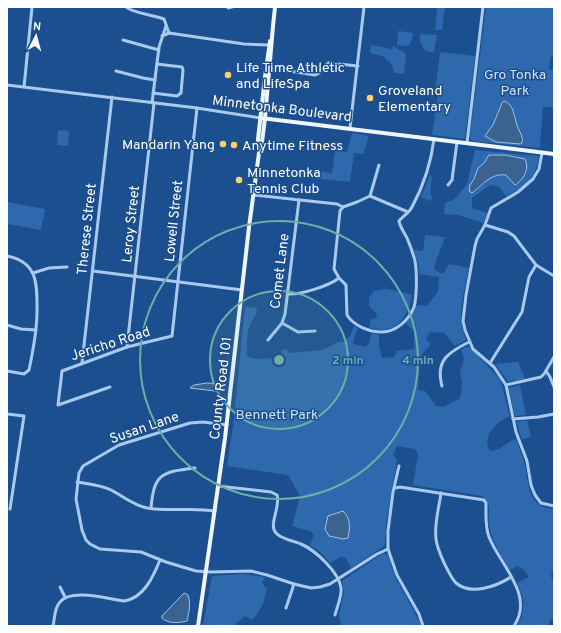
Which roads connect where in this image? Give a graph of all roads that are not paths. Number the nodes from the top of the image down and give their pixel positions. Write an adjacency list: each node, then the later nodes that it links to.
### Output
1 (32, 7): 18 (street)
2 (126, 7): 6 (street)
3 (275, 7): 10 (main road, County Road 101)
4 (364, 7): 13 (street)
5 (484, 7): 27 (street)
6 (166, 26): 7 (street); 8 (street, Leroy Street)
7 (169, 33): 8 (street); 10 (street)
8 (162, 36): 11 (street, Leroy Street)
9 (123, 40): 11 (street)
10 (271, 45): 14 (main road, County Road 101); 23 (main road, County Road 101)
11 (159, 50): 12 (street, Leroy Street)
12 (157, 64): 16 (street, Leroy Street); 19 (street)
13 (358, 66): 14 (street); 24 (street)
14 (270, 68): 23 (main road, County Road 101)
15 (116, 71): 16 (street)
16 (155, 80): 19 (street, Leroy Street)
17 (7, 85): 18 (street, Minnetonka Boulevard)
18 (24, 87): 20 (street, Minnetonka Boulevard)
19 (153, 93): 21 (street, Leroy Street)
20 (112, 97): 21 (street, Minnetonka Boulevard); 41 (street, Therese Street)
21 (153, 103): 22 (street, Minnetonka Boulevard); 43 (street, Leroy Street)
22 (197, 108): 23 (street, Minnetonka Boulevard); 46 (street, Lowell Street)
23 (263, 118): 24 (main road, Minnetonka Boulevard); 32 (main road, County Road 101)
24 (350, 128): 25 (main road, Minnetonka Boulevard)
25 (434, 139): 26 (main road, Minnetonka Boulevard); 36 (street)
26 (457, 142): 27 (main road, Minnetonka Boulevard); 31 (street)
27 (467, 143): 28 (main road, Minnetonka Boulevard)
28 (542, 153): 29 (main road, Minnetonka Boulevard); 37 (street)
29 (554, 154)
30 (379, 165): 33 (street)
31 (448, 185)
32 (253, 195): 34 (street); 47 (main road, County Road 101)
33 (370, 196): 35 (street); 36 (street)
34 (299, 200): 35 (street); 48 (street, Comet Lane)
35 (343, 207): 45 (street)
36 (408, 212): 45 (street)
37 (485, 225): 39 (street); 55 (street)
38 (7, 256): 42 (street)
39 (536, 265): 44 (street); 59 (street)
40 (67, 267): 42 (street)
41 (92, 271): 43 (street); 58 (street, Therese Street)
42 (33, 274): 51 (street)
43 (135, 276): 46 (street); 56 (street, Leroy Street)
44 (554, 276)
45 (339, 278): 48 (street)
46 (178, 282): 47 (street); 53 (street, Lowell Street)
47 (242, 290): 69 (main road, County Road 101)
48 (288, 294): 49 (street, Comet Lane)
49 (282, 323): 52 (street); 54 (street, Comet Lane)
50 (7, 325): 51 (street)
51 (36, 330): 60 (street)
52 (315, 331)
53 (172, 336): 56 (street, Jericho Road)
54 (268, 340)
55 (469, 342): 59 (street); 63 (street)
56 (127, 347): 58 (street, Jericho Road)
57 (554, 357): 61 (street)
58 (82, 363): 64 (street, Jericho Road)
59 (490, 363): 62 (street)
60 (7, 371)
61 (546, 371): 62 (street); 65 (street)
62 (506, 385): 68 (street)
63 (442, 386)
64 (110, 387)
65 (554, 387)
66 (7, 414): 77 (street)
67 (554, 414): 68 (street)
68 (513, 419): 76 (street)
69 (227, 425): 72 (street, Susan Lane); 73 (main road, County Road 101)
70 (399, 466): 74 (street)
71 (195, 468): 78 (street)
72 (78, 482): 78 (street); 81 (street, Susan Lane)
73 (218, 486): 79 (main road, County Road 101); 84 (street)
74 (395, 488): 75 (street); 80 (street)
75 (441, 493): 83 (street); 83 (street)
76 (554, 506)
77 (10, 508)
78 (151, 508): 79 (street)
79 (215, 511): 82 (main road, County Road 101)
80 (388, 549): 84 (street, Susan Lane); 92 (street)
81 (160, 560): 82 (street, Susan Lane); 87 (street)
82 (206, 572): 85 (street, Susan Lane); 91 (main road, County Road 101)
83 (511, 577): 93 (street)
84 (338, 580): 85 (street, Susan Lane); 89 (street)
85 (294, 584): 88 (street)
86 (60, 587): 87 (street)
87 (65, 597): 90 (street)
88 (286, 608)
89 (335, 615)
90 (53, 626)
91 (198, 626)
92 (423, 626)
93 (514, 626)

